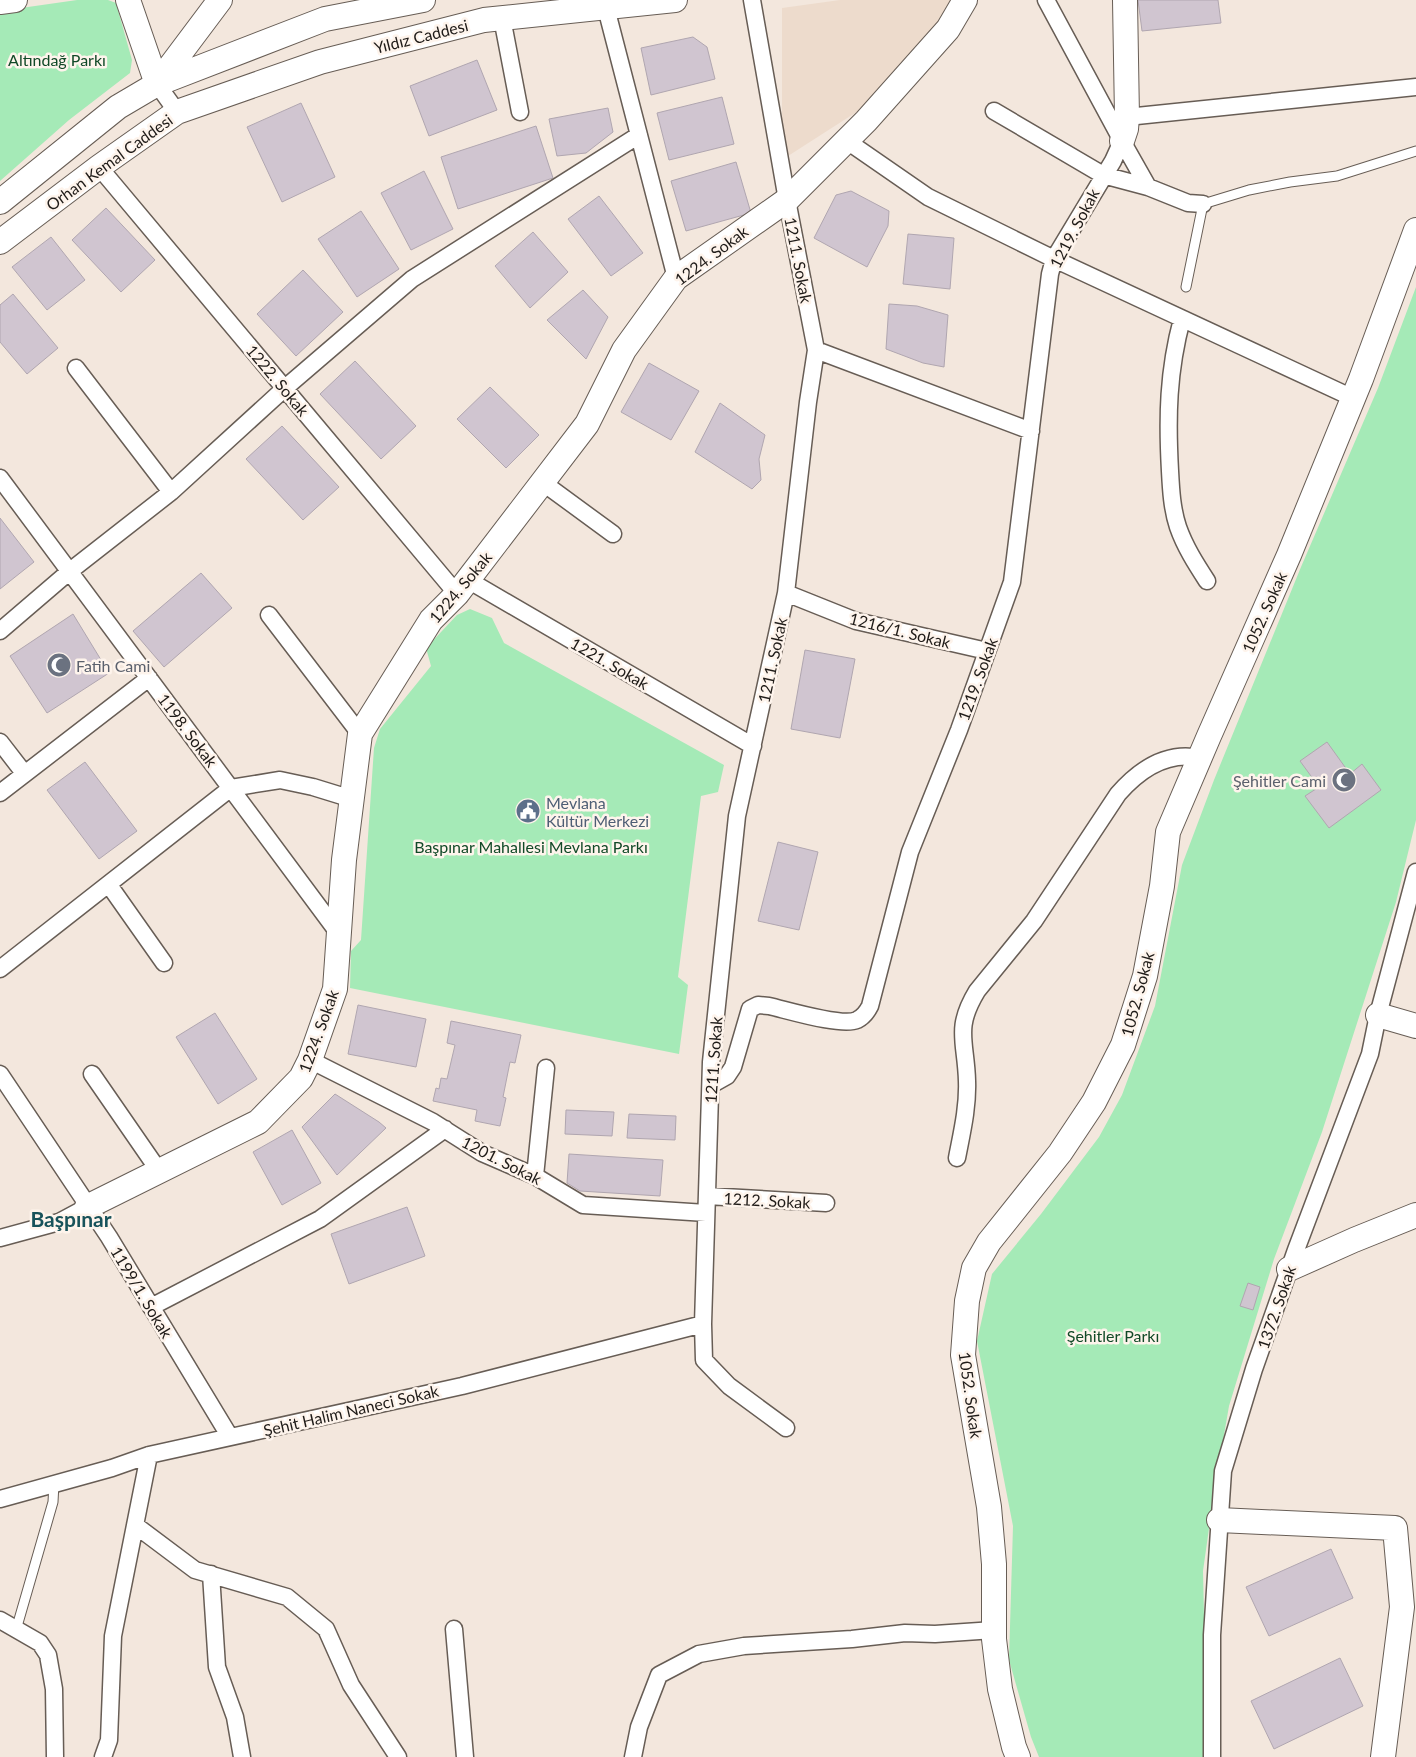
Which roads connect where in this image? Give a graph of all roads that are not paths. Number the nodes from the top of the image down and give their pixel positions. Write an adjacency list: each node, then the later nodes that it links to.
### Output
1 (15, 0): 10 (street)
2 (128, 0): 13 (street)
3 (220, 0): 13 (street)
4 (423, 0): 13 (street)
5 (674, 0): 11 (street, Yıldız Caddesi)
6 (752, 0): 26 (street, 1211. Sokak)
7 (965, 0): 20 (street, 1224. Sokak)
8 (1046, 0): 21 (street)
9 (1125, 0): 18 (street)
10 (0, 2)
11 (606, 8): 12 (street, Yıldız Caddesi); 19 (street)
12 (502, 18): 16 (street, Yıldız Caddesi); 17 (street)
13 (157, 84): 16 (street, Orhan Kemal Caddesi); 27 (street, Orhan Kemal Caddesi)
14 (1416, 87): 18 (street)
15 (994, 111): 24 (street)
16 (177, 112): 23 (street, Orhan Kemal Caddesi)
17 (520, 112)
18 (1127, 117): 21 (street)
19 (639, 135): 32 (street); 37 (street)
20 (847, 141): 26 (street, 1224. Sokak); 31 (street)
21 (1122, 141): 24 (street, 1219. Sokak); 25 (street)
22 (1416, 151): 28 (lane)
23 (99, 166): 30 (street, Orhan Kemal Caddesi); 37 (street, 1222. Sokak)
24 (1103, 174): 25 (street); 31 (street, 1219. Sokak)
25 (1148, 187): 28 (street)
26 (787, 200): 32 (street, 1224. Sokak); 35 (street, 1211. Sokak)
27 (0, 202)
28 (1203, 204): 33 (lane)
29 (1416, 230): 38 (street, 1052. Sokak)
30 (0, 242)
31 (1054, 260): 34 (street); 39 (street, 1219. Sokak)
32 (676, 278): 41 (street, 1224. Sokak)
33 (1186, 287)
34 (1182, 319): 38 (street); 45 (street)
35 (816, 350): 39 (street); 47 (street, 1211. Sokak)
36 (76, 368): 42 (street)
37 (285, 388): 42 (street); 46 (street, 1222. Sokak)
38 (1353, 398): 55 (street, 1052. Sokak)
39 (1031, 431): 50 (street, 1219. Sokak)
40 (0, 478): 44 (street, 1198. Sokak)
41 (542, 482): 43 (street); 46 (street, 1224. Sokak)
42 (171, 492): 44 (street)
43 (613, 534)
44 (70, 571): 49 (street); 51 (street, 1198. Sokak)
45 (1207, 581)
46 (463, 587): 52 (street, 1224. Sokak); 54 (street, 1221. Sokak)
47 (786, 593): 50 (street, 1216/1. Sokak); 54 (street, 1211. Sokak)
48 (269, 615): 52 (street)
49 (0, 631)
50 (987, 651): 71 (street, 1219. Sokak)
51 (150, 678): 56 (street); 57 (street, 1198. Sokak)
52 (360, 734): 59 (street, 1224. Sokak)
53 (0, 742): 56 (street)
54 (753, 746): 71 (street, 1211. Sokak)
55 (1200, 758): 73 (street); 95 (street, 1052. Sokak)
56 (24, 773): 58 (street)
57 (231, 788): 59 (street); 61 (street); 62 (street, 1198. Sokak)
58 (0, 793)
59 (352, 799): 62 (street, 1224. Sokak)
60 (1416, 872): 65 (street, 1372. Sokak)
61 (109, 885): 63 (street); 64 (street)
62 (339, 934): 67 (street, 1224. Sokak)
63 (164, 963)
64 (1, 965)
65 (1378, 1016): 66 (street); 81 (street, 1372. Sokak)
66 (1416, 1026)
67 (310, 1060): 72 (street, 1201. Sokak); 74 (street, 1224. Sokak)
68 (546, 1068): 75 (street)
69 (0, 1074): 78 (street, 1199/1. Sokak)
70 (92, 1074): 74 (street)
71 (710, 1085): 77 (street, 1211. Sokak)
72 (445, 1129): 75 (street, 1201. Sokak); 82 (street)
73 (957, 1158)
74 (159, 1172): 78 (street, 1224. Sokak)
75 (535, 1176): 77 (street, 1201. Sokak)
76 (826, 1203): 77 (street, 1212. Sokak)
77 (706, 1205): 83 (street, 1211. Sokak)
78 (87, 1207): 80 (street); 82 (street, 1199/1. Sokak)
79 (1416, 1216): 81 (street)
80 (0, 1238)
81 (1289, 1269): 89 (street, 1372. Sokak)
82 (150, 1307): 85 (street, 1199/1. Sokak)
83 (702, 1324): 84 (street, 1211. Sokak); 85 (street, Şehit Halim Naneci Sokak)
84 (786, 1428)
85 (230, 1437): 86 (street, Şehit Halim Naneci Sokak)
86 (149, 1455): 87 (street, Şehit Halim Naneci Sokak); 90 (street)
87 (54, 1483): 88 (street, Şehit Halim Naneci Sokak); 94 (lane)
88 (0, 1499)
89 (1219, 1520): 103 (street, 1372. Sokak); 104 (street)
90 (135, 1525): 91 (street); 97 (street)
91 (211, 1574): 98 (street); 99 (street)
92 (0, 1620): 94 (street)
93 (454, 1629): 100 (street)
94 (16, 1630): 96 (street)
95 (994, 1630): 101 (street); 102 (street, 1052. Sokak)
96 (55, 1757)
97 (103, 1757)
98 (242, 1757)
99 (398, 1757)
100 (465, 1757)
101 (633, 1757)
102 (1018, 1757)
103 (1212, 1757)
104 (1383, 1757)

